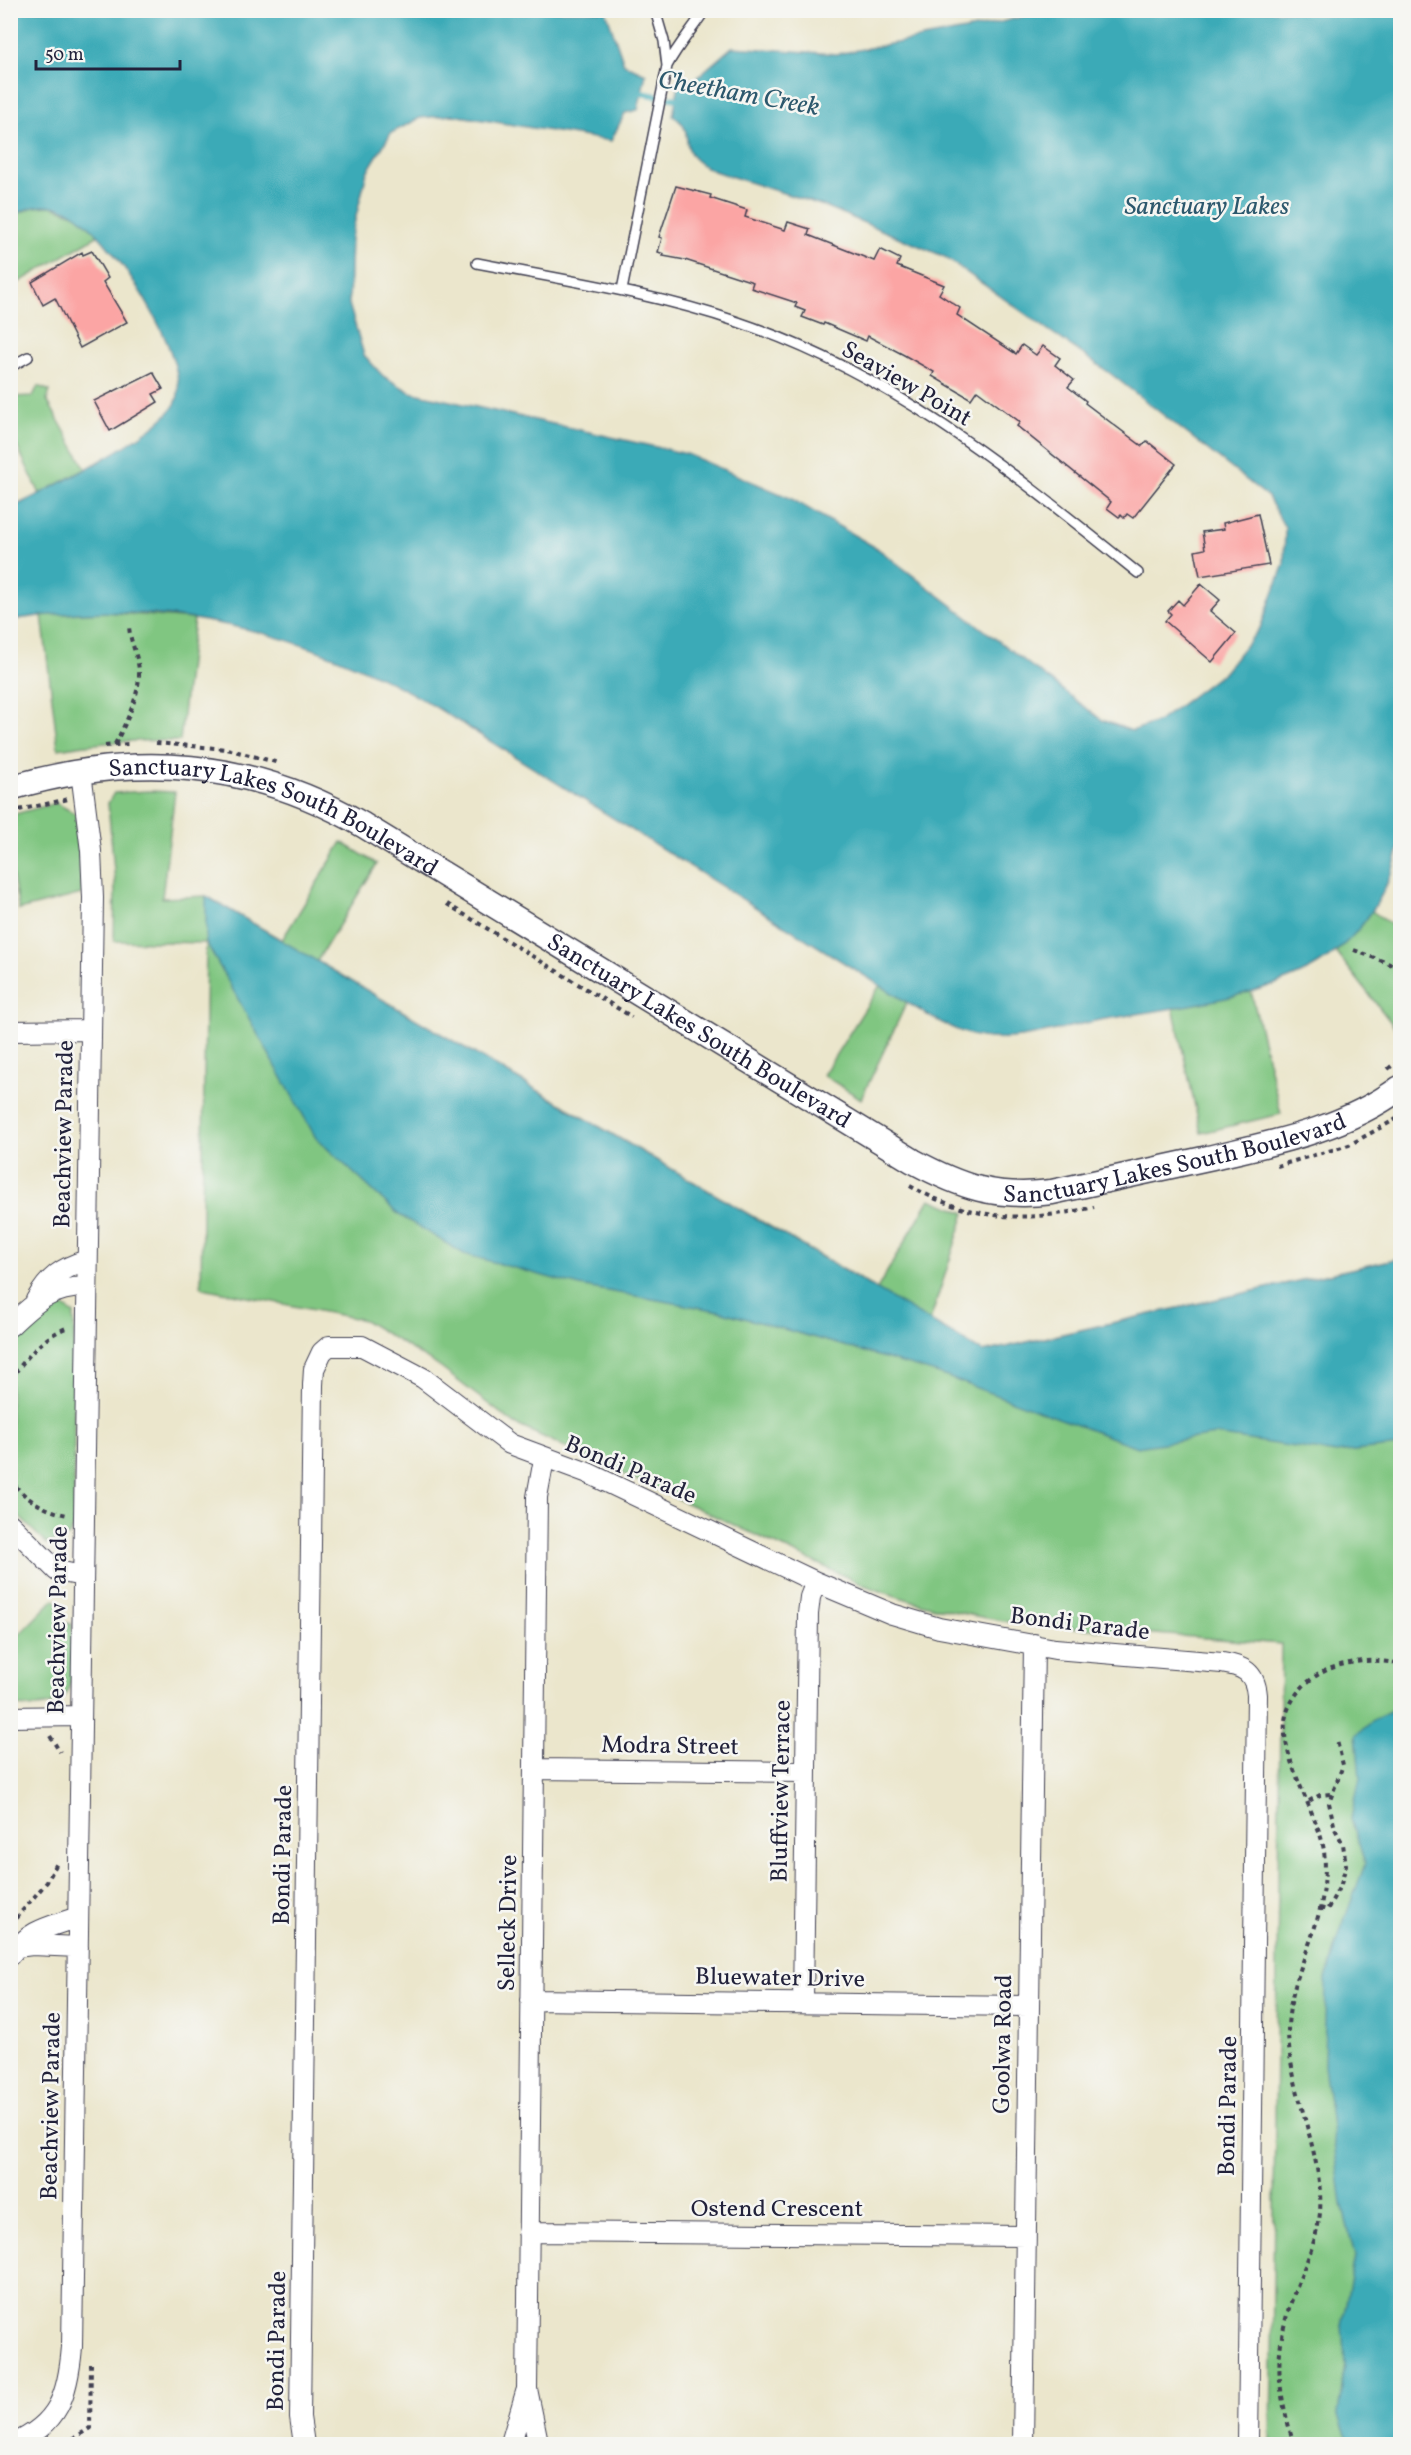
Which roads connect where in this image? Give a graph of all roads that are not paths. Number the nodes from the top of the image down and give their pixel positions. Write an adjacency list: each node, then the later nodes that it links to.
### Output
1 (656, 10): 3 (lane)
2 (705, 10): 3 (lane)
3 (667, 66): 5 (lane)
4 (477, 263): 5 (lane, Seaview Point)
5 (622, 290): 8 (lane, Seaview Point)
6 (28, 357): 7 (lane)
7 (10, 366)
8 (1138, 573)
9 (81, 772): 10 (street, Sanctuary Lakes South Boulevard); 11 (street, Beachview Parade); 13 (street, Sanctuary Lakes South Boulevard)
10 (10, 788)
11 (90, 1030): 12 (street); 14 (street, Beachview Parade)
12 (10, 1031)
13 (1393, 1079)
14 (87, 1260): 15 (street, Beachview Parade); 16 (street)
15 (87, 1287): 16 (street); 21 (street, Beachview Parade)
16 (35, 1302): 17 (street)
17 (10, 1326)
18 (544, 1459): 23 (street, Bondi Parade); 27 (street, Selleck Drive); 41 (street, Bondi Parade)
19 (10, 1524): 20 (street)
20 (32, 1548): 21 (street); 22 (street)
21 (83, 1555): 22 (street, Beachview Parade)
22 (83, 1576): 25 (street, Beachview Parade)
23 (816, 1582): 24 (street, Bondi Parade); 28 (street, Bluffview Terrace)
24 (1035, 1644): 34 (street, Goolwa Road); 43 (street, Bondi Parade)
25 (81, 1716): 26 (street); 29 (street, Beachview Parade)
26 (10, 1717)
27 (534, 1769): 28 (street, Modra Street); 32 (street, Selleck Drive)
28 (806, 1772): 33 (street, Bluffview Terrace)
29 (78, 1917): 30 (street, Beachview Parade); 31 (street)
30 (78, 1947): 31 (street); 40 (street, Beachview Parade)
31 (14, 1951)
32 (531, 2000): 33 (street, Bluewater Drive); 35 (street, Selleck Drive)
33 (803, 2003): 34 (street, Bluewater Drive)
34 (1028, 2006): 36 (street, Goolwa Road)
35 (528, 2232): 36 (street, Ostend Crescent); 37 (street, Selleck Drive)
36 (1025, 2236): 42 (street, Goolwa Road)
37 (527, 2389): 38 (street, Selleck Drive); 39 (street, Selleck Drive)
38 (540, 2443): 39 (street, Selleck Drive)
39 (511, 2444)
40 (13, 2445)
41 (304, 2445)
42 (1023, 2445)
43 (1248, 2445)

